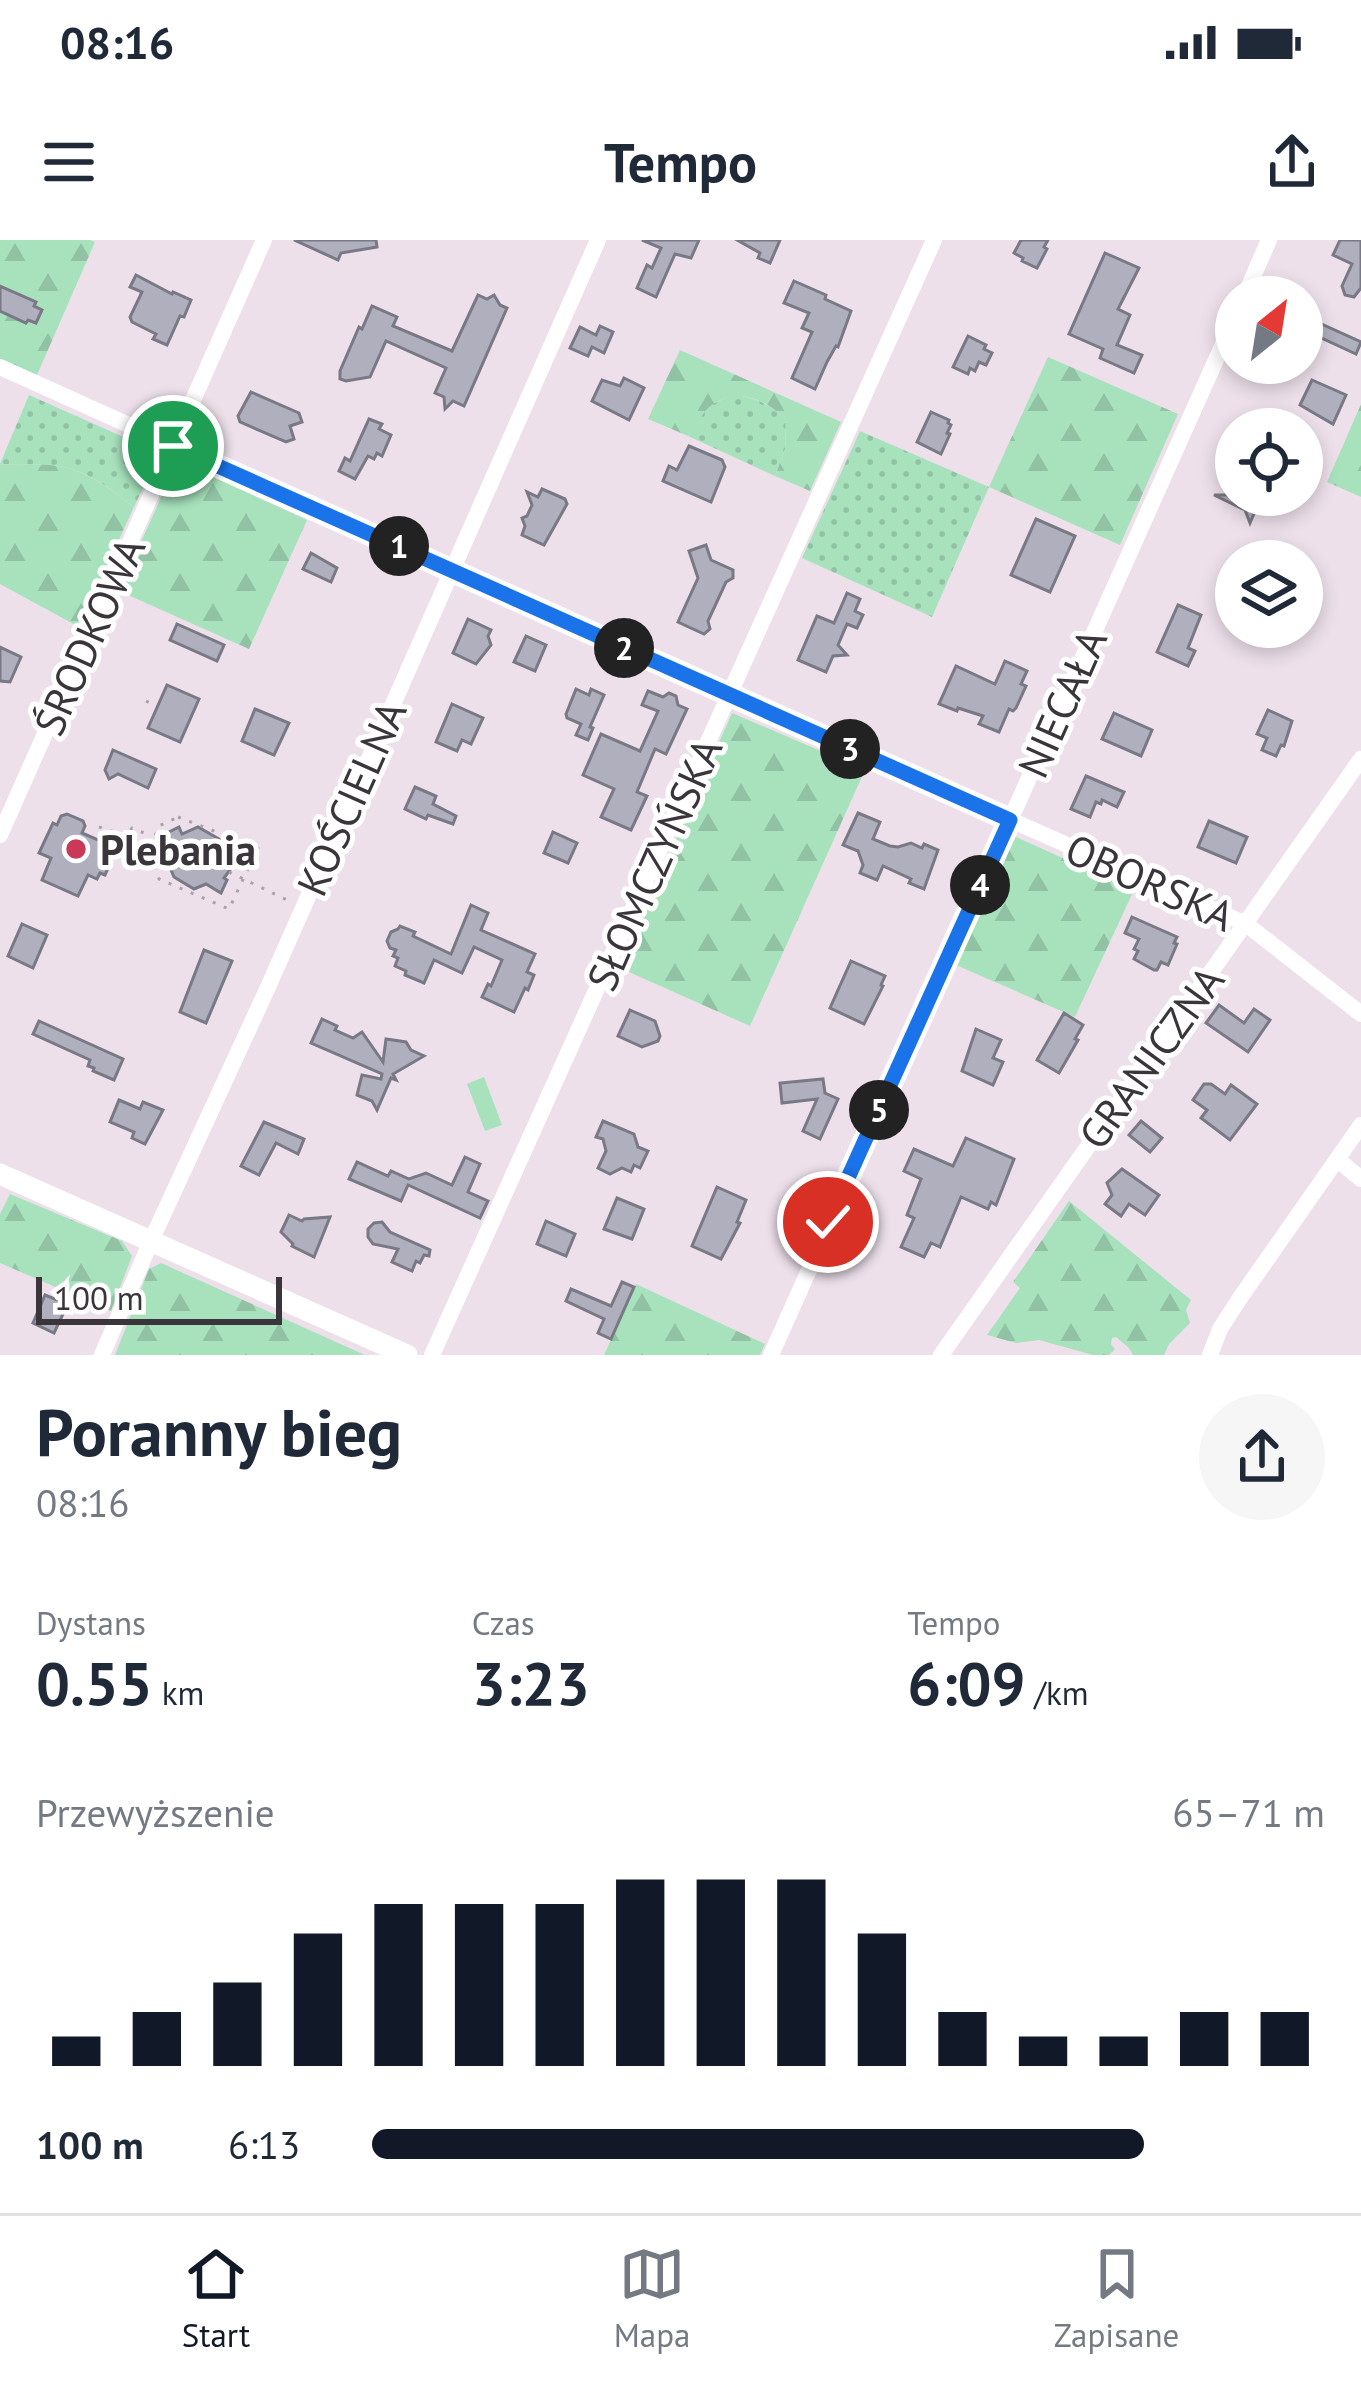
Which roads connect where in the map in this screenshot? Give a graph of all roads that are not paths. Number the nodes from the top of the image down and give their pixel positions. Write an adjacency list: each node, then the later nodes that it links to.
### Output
1 (264, 240): 8 (street, ŚRODKOWA)
2 (598, 240): 9 (street, KOŚCIELNA)
3 (934, 240): 10 (street, SŁOMCZYŃSKA)
4 (1269, 240): 5 (street)
5 (1253, 276)
6 (1215, 362): 12 (street, NIECAŁA)
7 (0, 367): 8 (street, OBORSKA)
8 (173, 446): 9 (street, OBORSKA); 13 (street, ŚRODKOWA)
9 (451, 569): 10 (street, OBORSKA); 20 (street, KOŚCIELNA)
10 (730, 696): 12 (street, OBORSKA); 23 (street, SŁOMCZYŃSKA)
11 (1361, 759): 14 (street, GRANICZNA)
12 (1010, 820): 14 (street, OBORSKA); 24 (street, NIECAŁA)
13 (0, 835)
14 (1246, 924): 15 (street, OBORSKA); 25 (street, GRANICZNA)
15 (1361, 1014)
16 (1361, 1125): 17 (street)
17 (1337, 1159): 19 (street); 26 (street)
18 (0, 1174): 20 (street)
19 (1361, 1179)
20 (151, 1241): 21 (street, KOŚCIELNA); 22 (street)
21 (102, 1355)
22 (406, 1355)
23 (432, 1355)
24 (771, 1355)
25 (941, 1355)
26 (1210, 1355)

